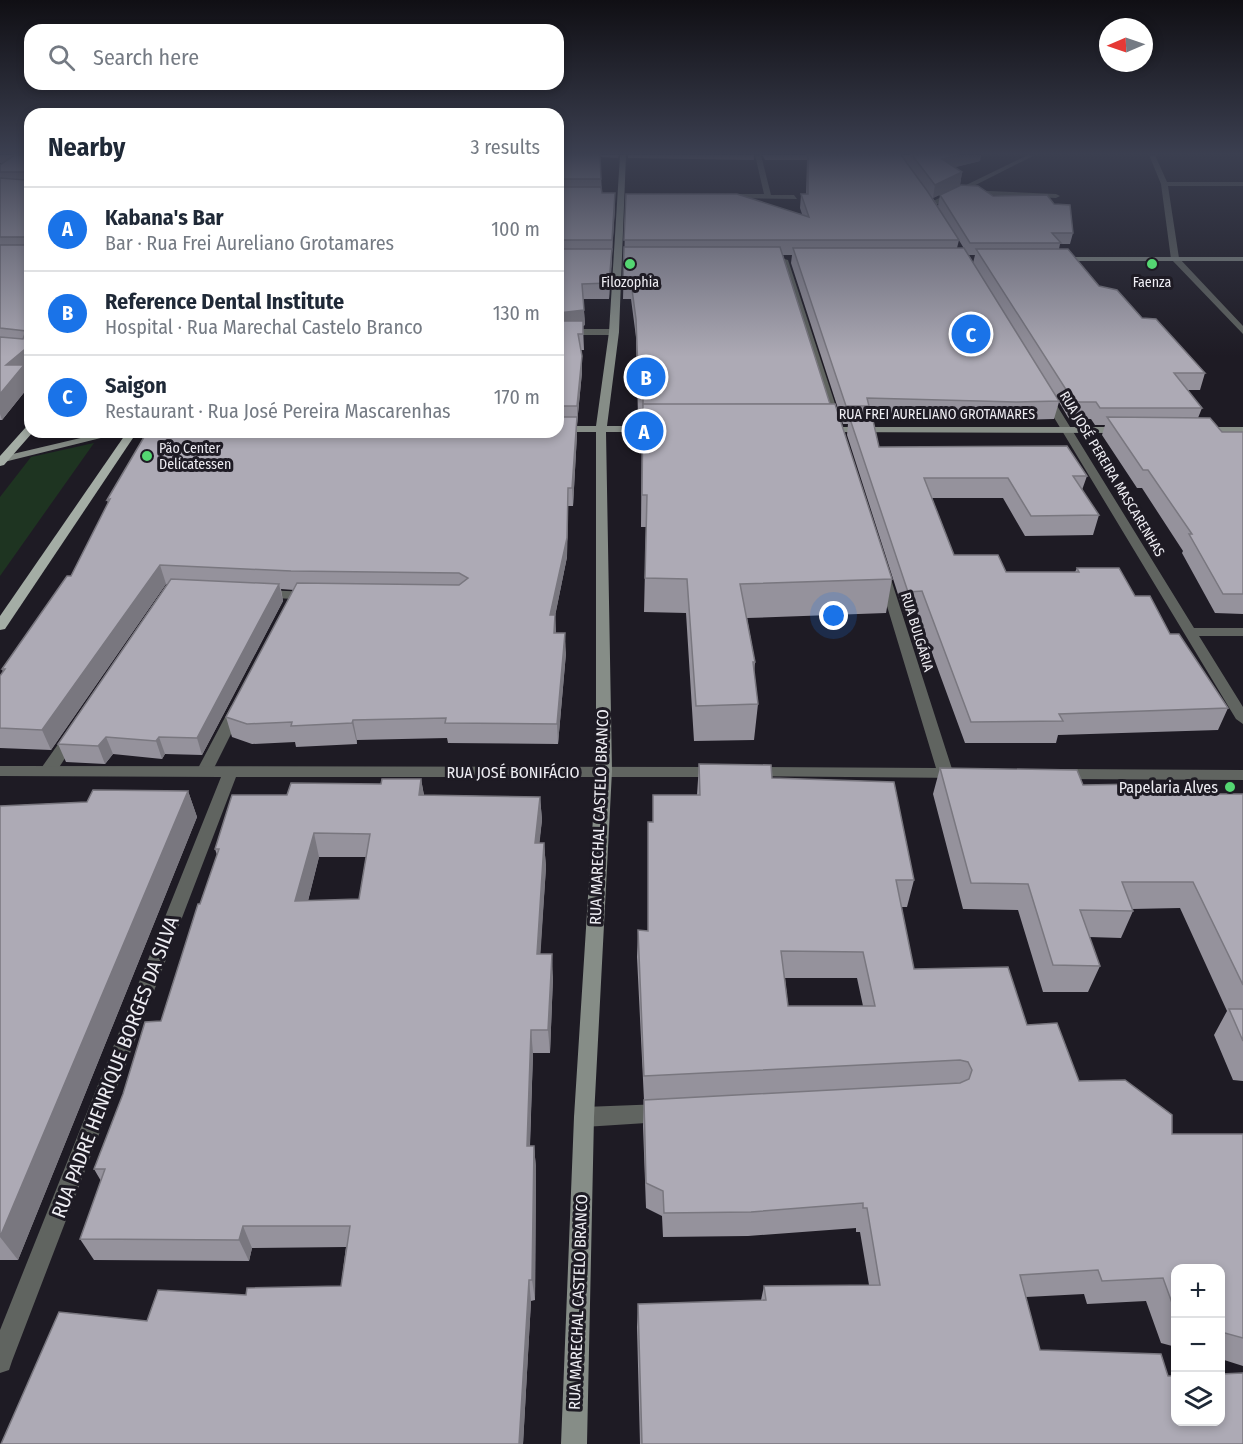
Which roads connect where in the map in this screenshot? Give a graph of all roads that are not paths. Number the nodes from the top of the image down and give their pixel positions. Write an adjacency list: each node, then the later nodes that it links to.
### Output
1 (621, 222): 7 (street, RUA MARECHAL CASTELO BRANCO)
2 (1170, 222): 4 (street)
3 (1047, 259): 4 (street)
4 (1175, 259): 5 (street); 10 (street)
5 (1243, 259)
6 (609, 260): 7 (street)
7 (619, 260): 8 (street); 12 (street, RUA MARECHAL CASTELO BRANCO)
8 (631, 260)
9 (784, 260): 23 (street)
10 (1243, 331)
11 (564, 332): 12 (street)
12 (614, 332): 15 (street, RUA MARECHAL CASTELO BRANCO)
13 (1043, 390): 18 (street, RUA JOSÉ PEREIRA MASCARENHAS)
14 (564, 429): 15 (street)
15 (601, 429): 16 (street); 38 (street, RUA MARECHAL CASTELO BRANCO)
16 (672, 429)
17 (815, 429): 23 (street, RUA FREI AURELIANO GROTAMARES)
18 (1066, 430): 19 (street, RUA FREI AURELIANO GROTAMARES); 23 (street, RUA FREI AURELIANO GROTAMARES); 31 (street, RUA JOSÉ PEREIRA MASCARENHAS)
19 (1137, 430)
20 (1184, 430): 21 (street)
21 (1243, 430)
22 (24, 435): 26 (main road)
23 (840, 435)
24 (94, 438): 26 (street)
25 (128, 438): 30 (main road)
26 (1, 460)
27 (880, 562): 41 (street, RUA BULGÁRIA)
28 (250, 593): 29 (street)
29 (331, 596)
30 (0, 626)
31 (1191, 632): 32 (street); 34 (street, RUA JOSÉ PEREIRA MASCARENHAS)
32 (1243, 632)
33 (247, 689): 39 (street)
34 (1243, 719)
35 (80, 723): 37 (street)
36 (0, 771): 37 (street, RUA JOSÉ BONIFÁCIO)
37 (48, 771): 39 (street, RUA JOSÉ BONIFÁCIO)
38 (604, 771): 40 (street, RUA JOSÉ BONIFÁCIO); 41 (street, RUA JOSÉ BONIFÁCIO); 46 (street, RUA MARECHAL CASTELO BRANCO)
39 (204, 772): 40 (street, RUA JOSÉ BONIFÁCIO)
40 (230, 773): 47 (street, RUA PADRE HENRIQUE BORGES DA SILVA)
41 (946, 774): 42 (street, RUA JOSÉ BONIFÁCIO)
42 (970, 774)
43 (1041, 774): 44 (street)
44 (1243, 775)
45 (679, 1112): 46 (street)
46 (584, 1117): 48 (street, RUA MARECHAL CASTELO BRANCO)
47 (0, 1361)
48 (574, 1444)

